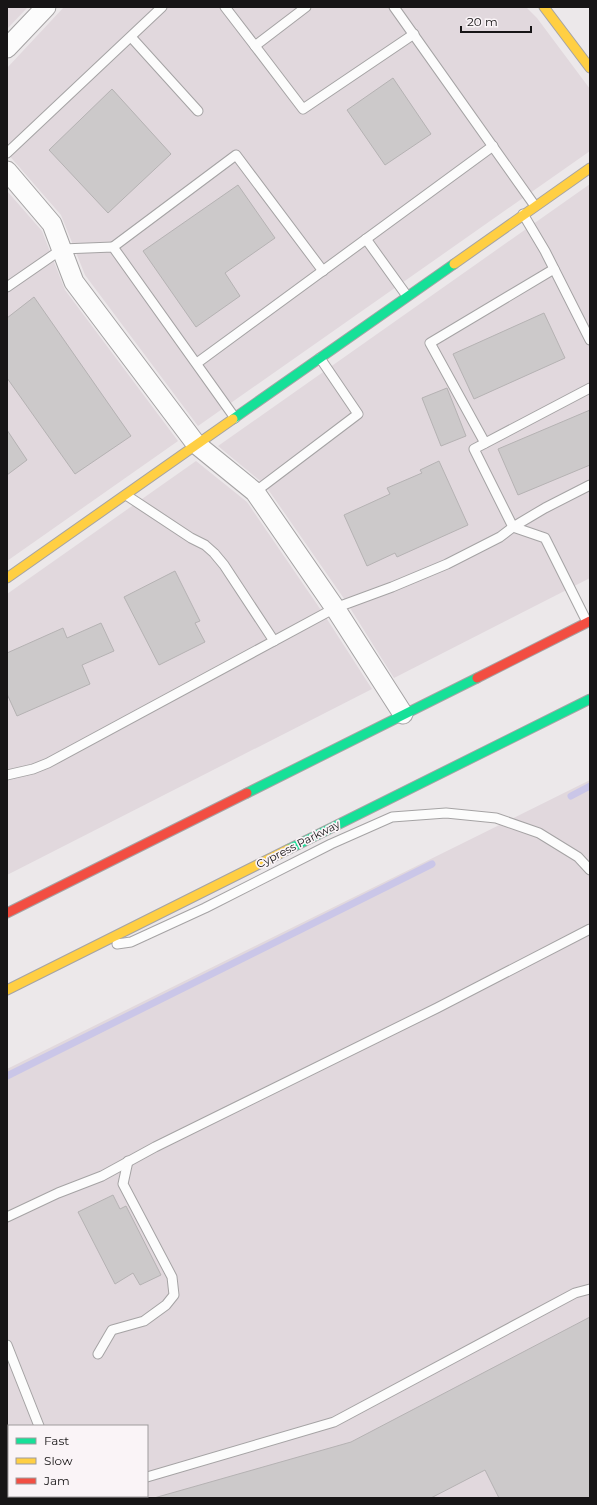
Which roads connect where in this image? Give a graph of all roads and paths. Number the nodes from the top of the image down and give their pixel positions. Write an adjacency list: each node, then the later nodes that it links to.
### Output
1 (46, 7): 10 (street)
2 (162, 7): 8 (lane)
3 (225, 7): 9 (lane)
4 (306, 7): 9 (lane)
5 (394, 7): 7 (lane)
6 (544, 7): 11 (main road)
7 (414, 34): 9 (lane); 13 (lane)
8 (131, 37): 12 (lane); 14 (lane)
9 (255, 46)
10 (7, 48)
11 (590, 68)
12 (198, 111)
13 (493, 146): 17 (lane); 19 (lane)
14 (7, 153)
15 (590, 168): 17 (main road)
16 (7, 172): 21 (street)
17 (535, 206): 18 (main road)
18 (523, 214): 22 (lane); 25 (main road)
19 (366, 239): 23 (lane); 25 (lane)
20 (113, 247): 21 (lane); 23 (lane); 28 (lane)
21 (62, 248): 24 (lane); 32 (street)
22 (554, 269): 26 (lane); 31 (lane)
23 (323, 271): 28 (lane)
24 (7, 287)
25 (407, 296): 27 (main road)
26 (590, 340)
27 (320, 358): 30 (main road); 34 (lane)
28 (197, 363): 30 (lane)
29 (590, 388): 31 (lane)
30 (235, 418): 32 (main road)
31 (485, 443): 36 (lane)
32 (196, 444): 34 (street); 35 (main road)
33 (590, 485): 36 (lane)
34 (256, 492): 38 (street)
35 (125, 495): 37 (main road); 40 (lane)
36 (513, 527): 38 (lane); 39 (lane)
37 (7, 578)
38 (335, 608): 40 (lane); 42 (street)
39 (589, 622): 42 (main road)
40 (274, 641): 43 (lane)
41 (590, 699): 47 (main road, Cypress Parkway)
42 (402, 714): 45 (main road)
43 (7, 775)
44 (590, 870): 47 (lane)
45 (7, 912)
46 (590, 928): 49 (lane)
47 (92, 948): 48 (main road, Cypress Parkway)
48 (7, 990)
49 (128, 1161): 50 (lane); 53 (lane)
50 (7, 1217)
51 (590, 1288): 55 (lane)
52 (7, 1344): 54 (lane)
53 (98, 1354)
54 (39, 1425)
55 (148, 1477)

